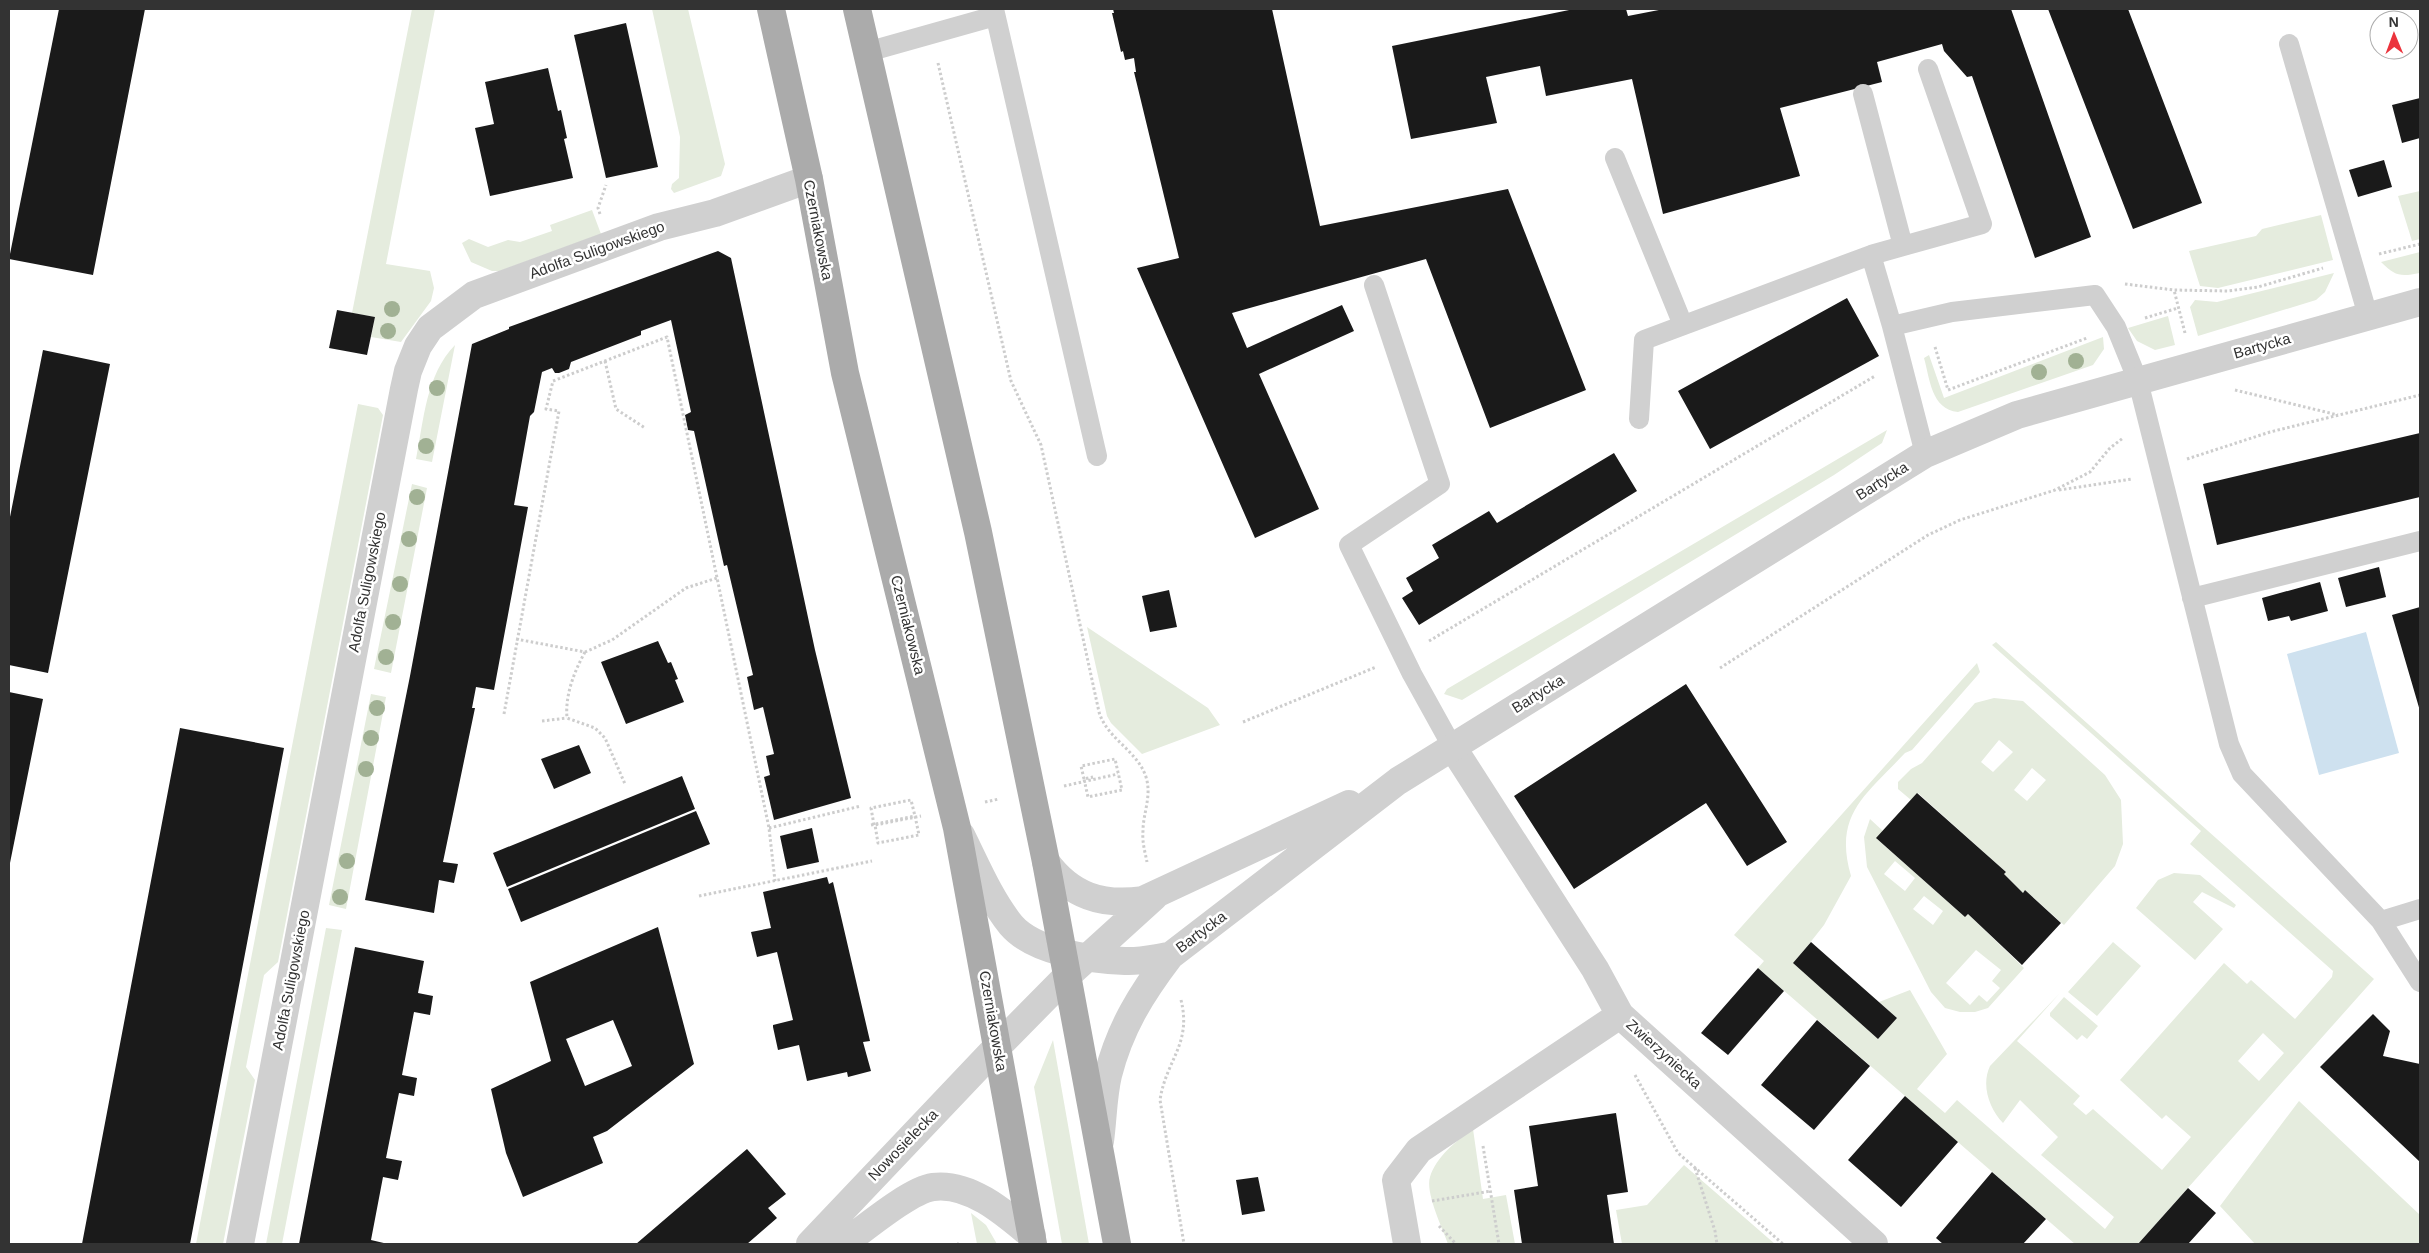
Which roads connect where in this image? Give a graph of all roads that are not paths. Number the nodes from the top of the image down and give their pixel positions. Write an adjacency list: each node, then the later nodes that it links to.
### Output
1 (771, 9): 9 (main road, Czerniakowska)
2 (857, 9): 5 (main road)
3 (994, 12): 5 (lane); 20 (lane)
4 (2289, 44): 14 (lane)
5 (867, 52): 26 (main road)
6 (1928, 69): 10 (lane)
7 (1863, 94): 10 (lane)
8 (1615, 158): 15 (lane)
9 (809, 178): 25 (main road, Czerniakowska); 37 (street, Adolfa Suligowskiego)
10 (1903, 246): 11 (lane)
11 (1871, 256): 15 (lane); 16 (lane)
12 (1374, 285): 23 (lane)
13 (2420, 302): 14 (street, Bartycka)
14 (2368, 316): 17 (street, Bartycka)
15 (1683, 325): 18 (lane)
16 (1892, 326): 17 (lane); 19 (lane)
17 (2138, 381): 19 (street, Bartycka); 22 (lane)
18 (1639, 419)
19 (1925, 454): 23 (street, Bartycka)
20 (1097, 456)
21 (2420, 541): 22 (lane)
22 (2192, 598): 29 (lane)
23 (1453, 748): 24 (street, Bartycka); 33 (street, Zwierzyniecka)
24 (1398, 781): 27 (street, Bartycka); 30 (street, Bartycka)
25 (957, 828): 31 (street, Bartycka); 34 (main road, Czerniakowska)
26 (1046, 862): 27 (street, Bartycka); 31 (main road)
27 (1155, 896): 31 (street, Bartycka)
28 (2420, 908): 29 (lane)
29 (2381, 921): 32 (lane)
30 (1170, 956): 31 (street, Bartycka); 35 (street, Bartycka)
31 (1072, 962): 34 (street, Bartycka); 35 (main road)
32 (2420, 982)
33 (1620, 1015): 41 (street); 42 (street, Zwierzyniecka)
34 (997, 1047): 36 (main road, Czerniakowska); 38 (street, Nowosielecka)
35 (1100, 1147): 40 (main road)
36 (1033, 1240): 39 (street)
37 (240, 1244)
38 (810, 1244)
39 (843, 1244)
40 (1117, 1244)
41 (1407, 1244)
42 (1874, 1244)

